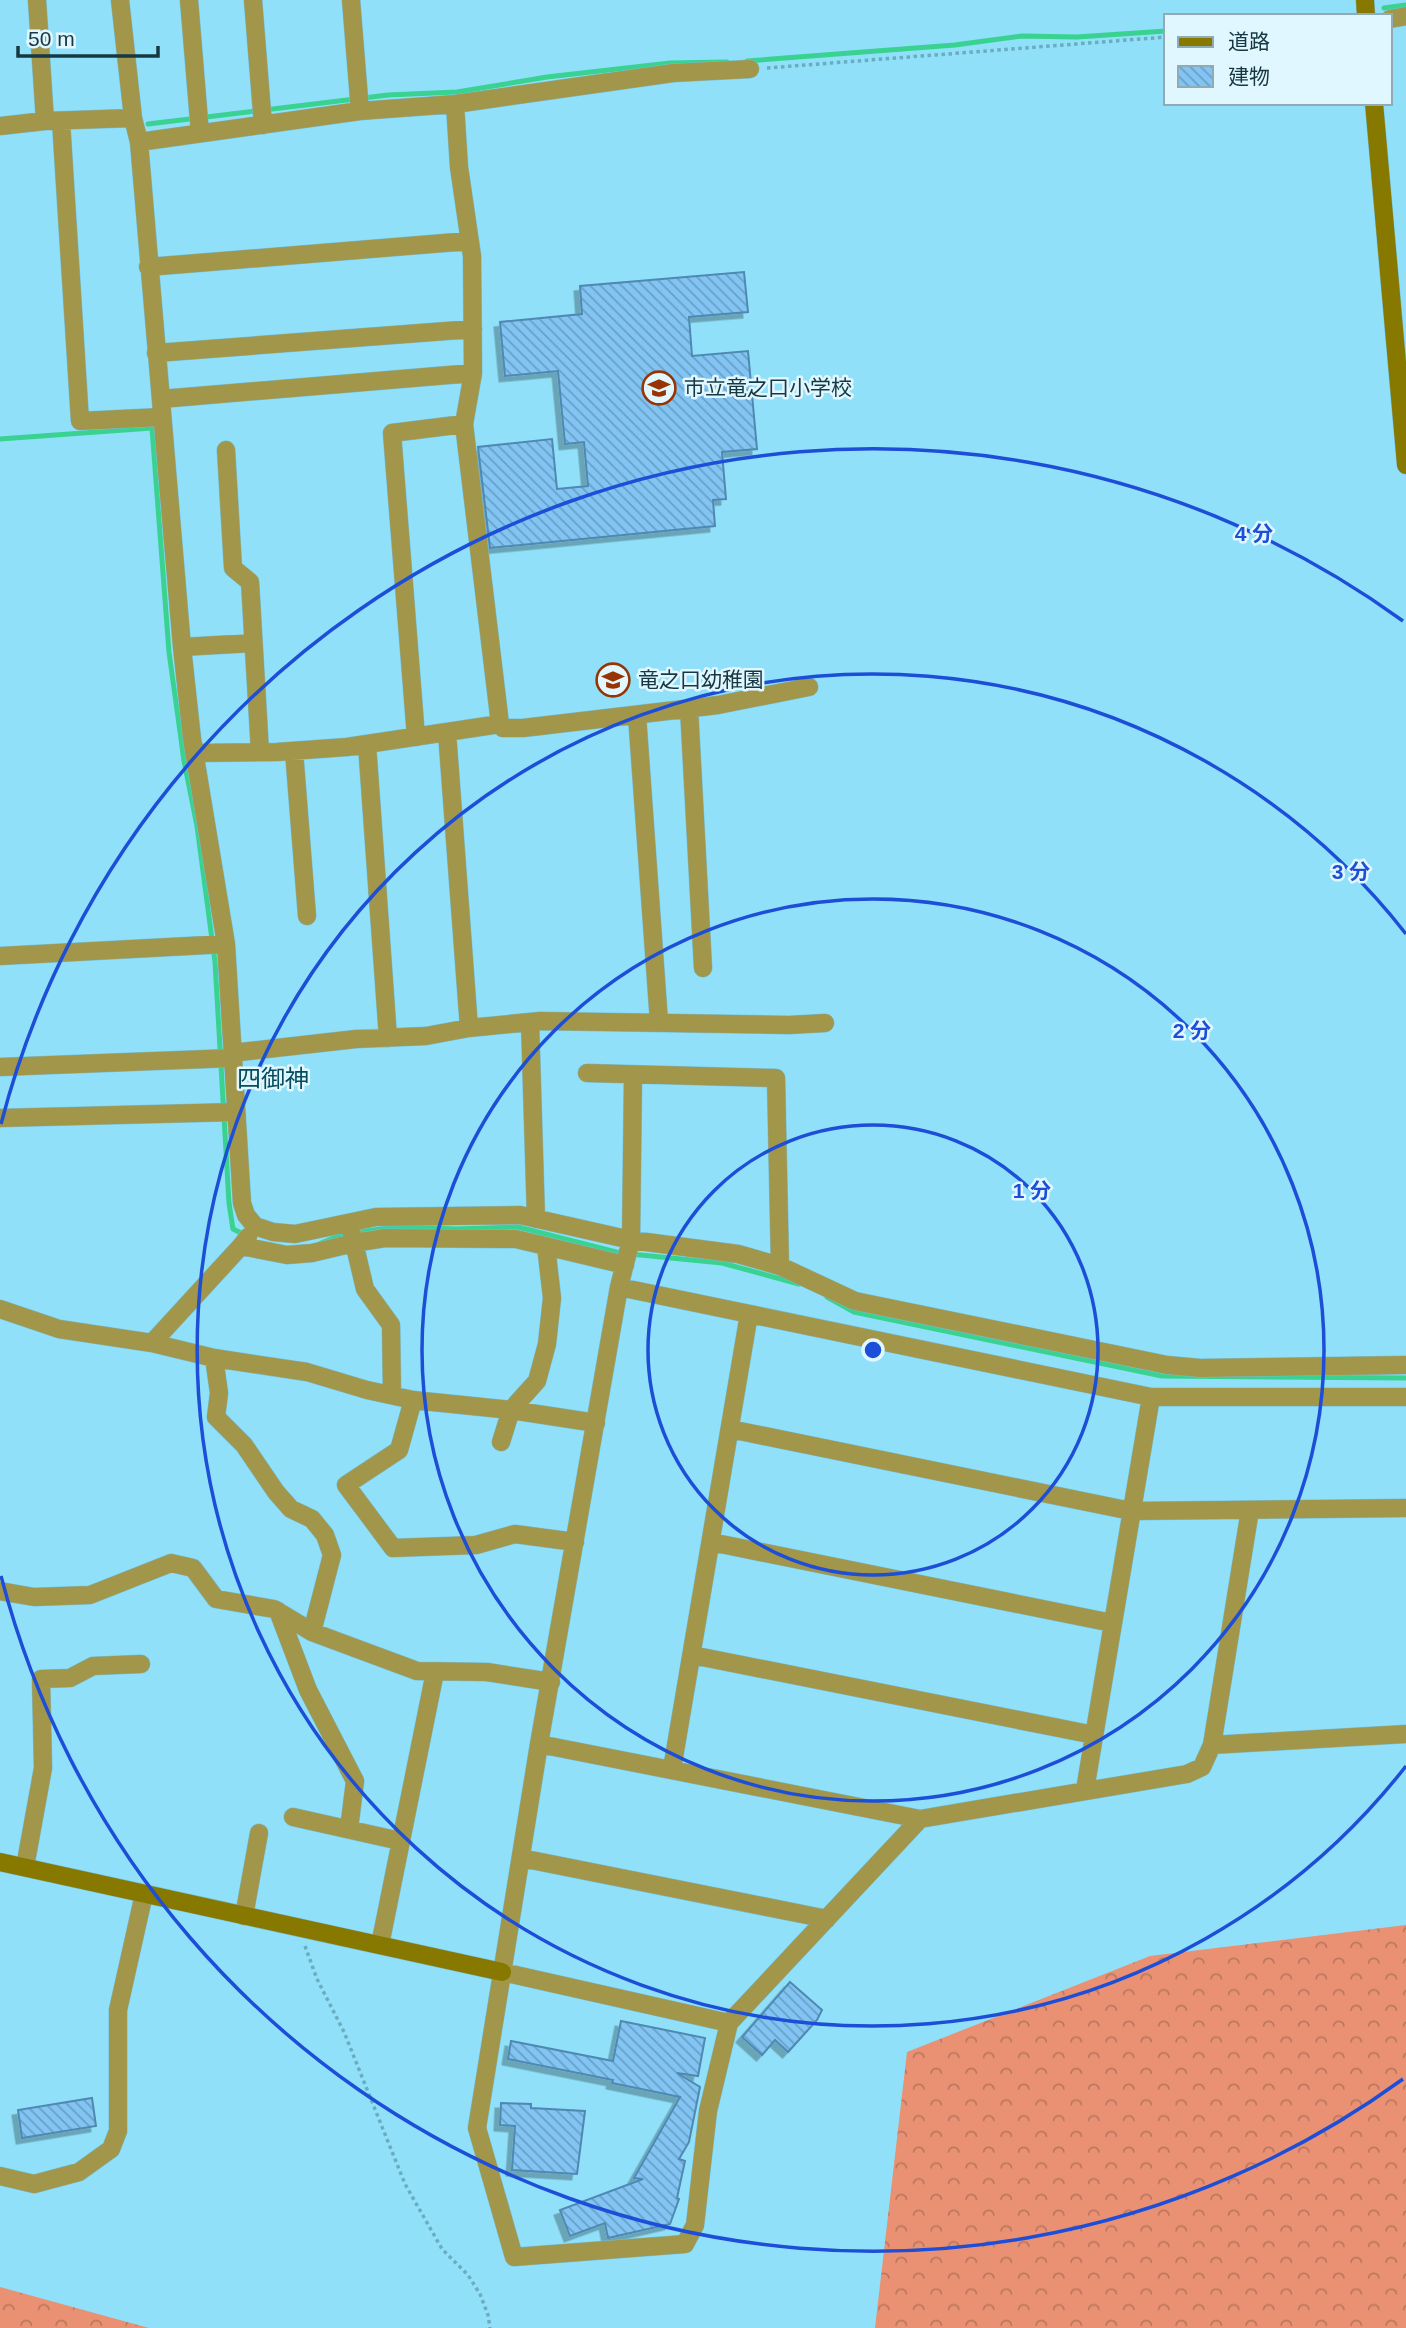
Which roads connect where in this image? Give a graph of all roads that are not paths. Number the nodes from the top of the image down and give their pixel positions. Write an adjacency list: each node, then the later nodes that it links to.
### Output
1 (37, 0): 12 (street)
2 (120, 0): 11 (street)
3 (189, 0): 13 (street)
4 (253, 0): 10 (street)
5 (351, 0): 7 (street)
6 (750, 69): 8 (street)
7 (359, 103): 8 (street); 10 (street)
8 (455, 104): 16 (street)
9 (1374, 105): 24 (street)
10 (262, 116): 13 (street)
11 (134, 118): 12 (street); 15 (street)
12 (53, 121): 14 (street); 21 (street)
13 (200, 124): 15 (street)
14 (0, 126)
15 (139, 142): 17 (street)
16 (469, 241): 17 (street); 18 (street)
17 (148, 267): 19 (street)
18 (472, 330): 19 (street); 20 (street)
19 (156, 353): 21 (street)
20 (473, 373): 21 (street); 22 (street)
21 (161, 408): 26 (street)
22 (464, 424): 30 (street); 32 (street)
23 (226, 450): 25 (street)
24 (1406, 465)
25 (253, 643): 26 (street); 35 (street)
26 (182, 648): 36 (street)
27 (809, 687): 28 (street)
28 (689, 708): 29 (street); 40 (street)
29 (636, 715): 30 (street); 42 (street)
30 (500, 724): 31 (street)
31 (447, 732): 32 (street); 44 (street)
32 (416, 737): 33 (street)
33 (368, 744): 34 (street); 45 (street)
34 (294, 751): 35 (street); 37 (street)
35 (260, 752): 36 (street)
36 (195, 753): 38 (street)
37 (307, 916)
38 (216, 945): 39 (street); 46 (street)
39 (0, 956)
40 (703, 968)
41 (530, 1022): 42 (street); 44 (street); 52 (street)
42 (659, 1022): 43 (street)
43 (825, 1023)
44 (470, 1028): 45 (street)
45 (388, 1038): 46 (street)
46 (226, 1057): 47 (street); 50 (street)
47 (0, 1068)
48 (587, 1073): 49 (street)
49 (632, 1075): 55 (street); 58 (street)
50 (226, 1112): 51 (street); 54 (street)
51 (0, 1118)
52 (536, 1219): 53 (street); 55 (street)
53 (351, 1232): 54 (street); 56 (street); 65 (street)
54 (248, 1237): 62 (street)
55 (631, 1240): 57 (street); 58 (street)
56 (546, 1246): 57 (street); 69 (street)
57 (625, 1265): 59 (street)
58 (780, 1266): 64 (street)
59 (620, 1287): 61 (street); 70 (street)
60 (0, 1309): 62 (street)
61 (748, 1314): 66 (street); 71 (street)
62 (152, 1343): 63 (street)
63 (215, 1358): 65 (street); 81 (street)
64 (1406, 1365)
65 (392, 1395): 68 (street)
66 (1152, 1397): 67 (street); 75 (street)
67 (1406, 1397)
68 (413, 1399): 69 (street); 76 (street)
69 (511, 1410): 70 (street); 72 (street)
70 (596, 1423): 76 (street)
71 (730, 1429): 75 (street); 77 (street)
72 (501, 1442)
73 (1406, 1508): 74 (street)
74 (1250, 1510): 75 (street); 89 (street)
75 (1131, 1511): 80 (street)
76 (575, 1542): 85 (street)
77 (711, 1542): 80 (street); 82 (street)
78 (0, 1591): 79 (street)
79 (278, 1611): 81 (street); 94 (street)
80 (1112, 1623): 87 (street)
81 (312, 1632): 84 (street)
82 (692, 1655): 87 (street); 90 (street)
83 (141, 1664): 99 (street)
84 (435, 1672): 85 (street); 96 (street)
85 (551, 1682): 88 (street)
86 (1406, 1734): 89 (street)
87 (1094, 1735): 91 (street)
88 (539, 1744): 90 (street); 97 (street)
89 (1212, 1745): 91 (street)
90 (672, 1769): 93 (street)
91 (1085, 1790): 93 (street)
92 (293, 1817): 94 (street)
93 (920, 1819): 102 (street)
94 (349, 1829): 96 (street)
95 (260, 1833): 101 (street)
96 (400, 1841): 103 (street)
97 (520, 1858): 102 (street); 104 (street)
98 (0, 1862): 99 (street)
99 (25, 1867): 100 (street)
100 (144, 1894): 101 (street); 106 (street)
101 (244, 1916): 103 (street)
102 (827, 1919): 105 (street)
103 (380, 1945): 104 (street)
104 (502, 1972): 105 (street); 105 (street)
105 (729, 2023)
106 (0, 2176)

